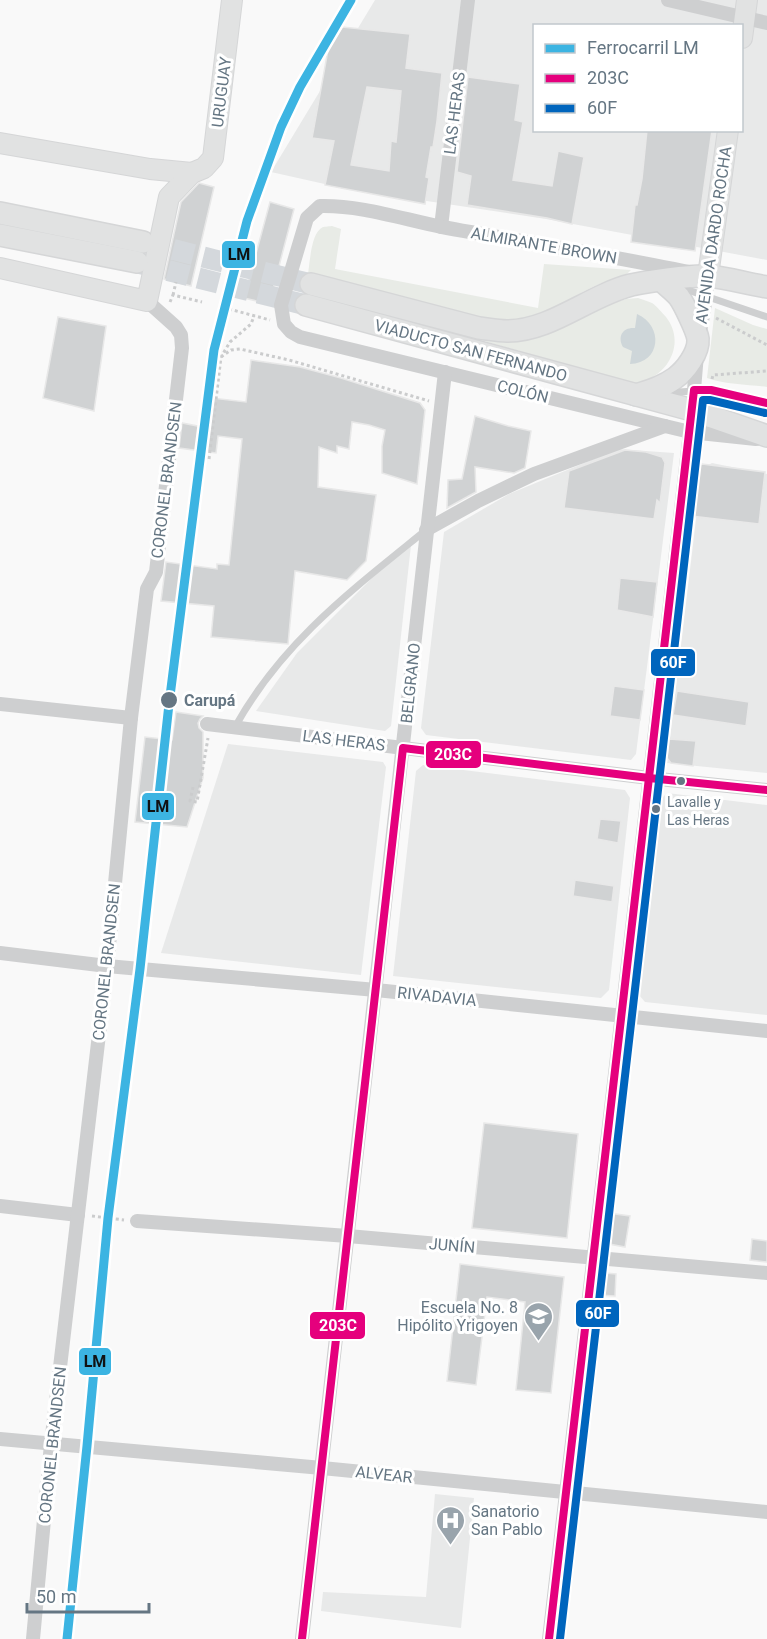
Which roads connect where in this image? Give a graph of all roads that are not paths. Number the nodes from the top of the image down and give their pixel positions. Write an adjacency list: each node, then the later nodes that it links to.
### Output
1 (232, 0): 10 (street, URUGUAY)
2 (468, 0): 13 (street, LAS HERAS)
3 (668, 0): 4 (street)
4 (746, 9): 5 (street); 6 (street)
5 (767, 23)
6 (743, 26)
7 (728, 132): 21 (street, AVENIDA DARDO ROCHA)
8 (0, 143): 9 (street)
9 (150, 170): 10 (street); 11 (street)
10 (192, 173): 11 (street, URUGUAY)
11 (170, 197): 23 (street)
12 (0, 213): 15 (main road)
13 (441, 226): 16 (street, ALMIRANTE BROWN); 26 (street, ALMIRANTE BROWN)
14 (0, 235): 17 (main road)
15 (143, 242)
16 (634, 260): 19 (street); 21 (street, ALMIRANTE BROWN)
17 (137, 262)
18 (0, 268): 23 (street)
19 (662, 281): 20 (main road, VIADUCTO SAN FERNANDO); 21 (main road, VIADUCTO SAN FERNANDO); 27 (main road)
20 (311, 284)
21 (707, 286): 22 (main road, ALMIRANTE BROWN); 25 (lane); 27 (street, AVENIDA DARDO ROCHA)
22 (767, 287)
23 (147, 301): 37 (street, CORONEL BRANDSEN)
24 (306, 305): 29 (main road, VIADUCTO SAN FERNANDO)
25 (767, 317)
26 (284, 324): 28 (street, COLÓN)
27 (698, 340): 29 (main road); 30 (street, AVENIDA DARDO ROCHA)
28 (445, 372): 32 (street, COLÓN); 35 (street, BELGRANO)
29 (636, 395): 30 (main road, COLÓN)
30 (693, 400): 31 (lane); 33 (lane); 34 (main road, COLÓN)
31 (767, 404)
32 (665, 426): 33 (street, COLÓN); 35 (street)
33 (690, 432): 34 (street, COLÓN); 41 (street)
34 (767, 438)
35 (426, 530): 39 (lane); 40 (street, BELGRANO)
36 (0, 704): 37 (street)
37 (131, 718): 44 (street, CORONEL BRANDSEN)
38 (209, 725): 39 (street, LAS HERAS)
39 (234, 727): 40 (street, LAS HERAS)
40 (403, 748): 41 (street, LAS HERAS); 45 (street, BELGRANO)
41 (649, 778): 42 (street, LAS HERAS); 46 (street)
42 (767, 790)
43 (0, 953): 44 (street, RIVADAVIA)
44 (107, 966): 45 (street, RIVADAVIA); 49 (street, CORONEL BRANDSEN)
45 (376, 990): 46 (street, RIVADAVIA); 51 (street, BELGRANO)
46 (621, 1015): 47 (street, RIVADAVIA); 52 (street)
47 (767, 1030)
48 (0, 1206): 49 (street)
49 (78, 1215): 55 (street, CORONEL BRANDSEN)
50 (137, 1221): 51 (street, JUNÍN)
51 (348, 1236): 52 (street, JUNÍN); 56 (street, BELGRANO)
52 (593, 1258): 53 (street, JUNÍN); 57 (street)
53 (767, 1274)
54 (0, 1438): 55 (street, ALVEAR)
55 (51, 1444): 56 (street, ALVEAR); 59 (street, CORONEL BRANDSEN)
56 (322, 1468): 57 (street, ALVEAR); 60 (street, BELGRANO)
57 (566, 1492): 58 (street, ALVEAR); 61 (street)
58 (767, 1512)
59 (33, 1639)
60 (302, 1639)
61 (549, 1639)

